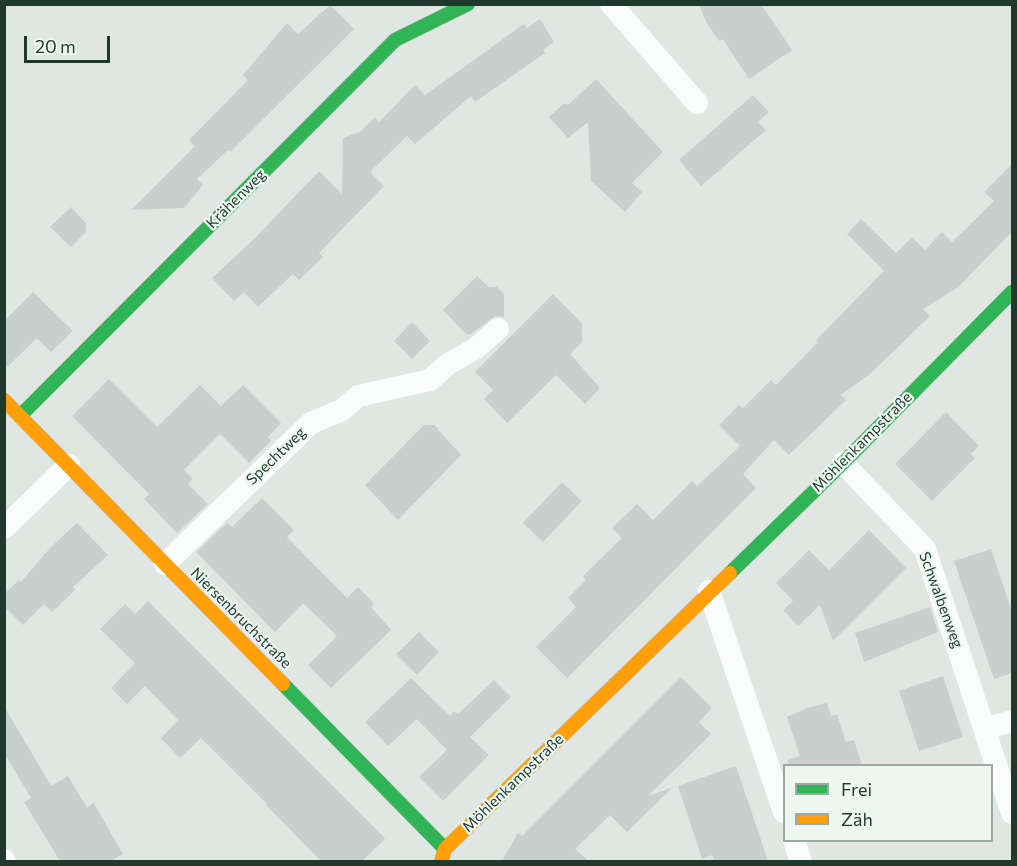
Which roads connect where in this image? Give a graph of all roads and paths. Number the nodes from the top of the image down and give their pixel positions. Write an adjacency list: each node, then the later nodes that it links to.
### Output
1 (468, 4): 7 (street, Krähenweg)
2 (611, 4): 3 (street)
3 (698, 103)
4 (1012, 292): 8 (street, Möhlenkampstraße)
5 (498, 329): 11 (street, Spechtweg)
6 (4, 400): 7 (street, Niersenbruchstraße)
7 (20, 416): 9 (street, Niersenbruchstraße)
8 (843, 463): 12 (street, Möhlenkampstraße); 14 (street, Schwalbenweg)
9 (69, 465): 10 (street); 11 (street, Niersenbruchstraße)
10 (4, 528)
11 (165, 564): 18 (street, Niersenbruchstraße)
12 (709, 591): 15 (street); 18 (street, Möhlenkampstraße)
13 (1012, 721): 14 (street)
14 (985, 729): 16 (street, Schwalbenweg)
15 (783, 809)
16 (1012, 813)
17 (795, 842): 19 (street)
18 (443, 855)
19 (801, 861)

